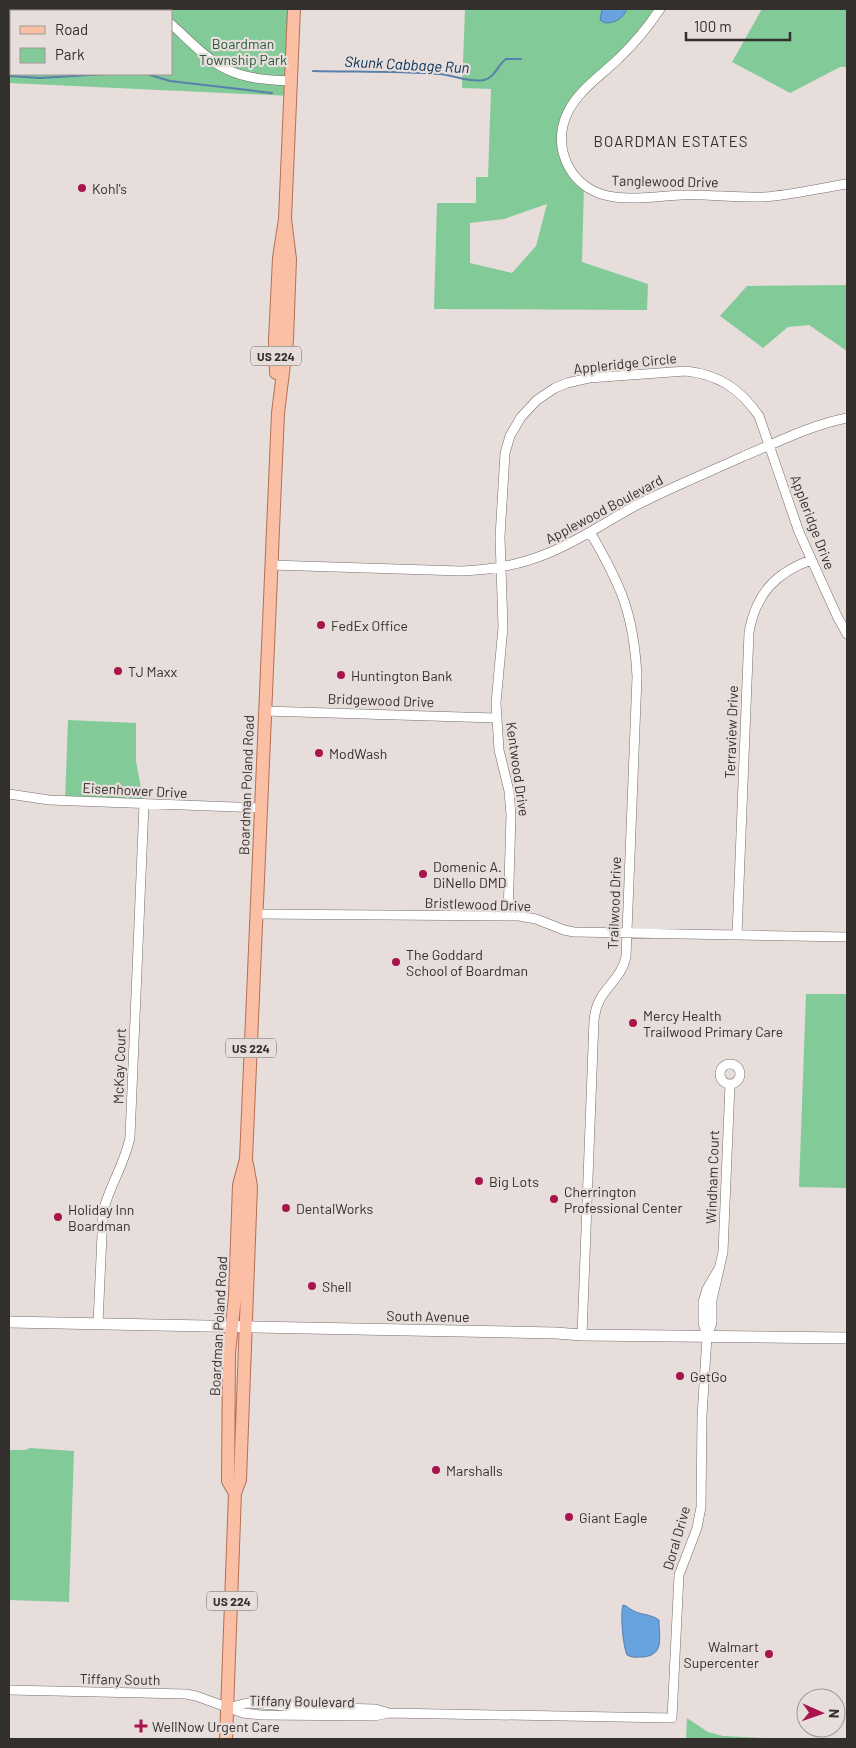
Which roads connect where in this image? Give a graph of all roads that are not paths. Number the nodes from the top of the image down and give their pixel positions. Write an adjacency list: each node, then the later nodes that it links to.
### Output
1 (294, 9): 4 (main road, Boardman Poland Road / US 224)
2 (660, 9): 5 (street, Tanglewood Drive)
3 (172, 25): 4 (street)
4 (291, 81): 10 (main road, Boardman Poland Road / US 224)
5 (847, 184)
6 (847, 418): 7 (street, Applewood Boulevard)
7 (770, 445): 8 (street, Applewood Boulevard); 9 (street, Appleridge Drive); 11 (street, Appleridge Circle)
8 (590, 532): 11 (street, Applewood Boulevard); 20 (street, Trailwood Drive)
9 (810, 560): 12 (street, Appleridge Drive); 21 (street, Terraview Drive)
10 (271, 565): 11 (street, Applewood Boulevard); 13 (main road, Boardman Poland Road / US 224)
11 (501, 567): 14 (street, Kentwood Drive)
12 (847, 634)
13 (264, 710): 14 (street, Bridgewood Drive); 17 (main road, Boardman Poland Road / US 224)
14 (496, 718): 19 (street, Kentwood Drive)
15 (9, 794): 16 (street, Eisenhower Drive)
16 (144, 804): 17 (street, Eisenhower Drive); 26 (street, McKay Court)
17 (261, 808): 18 (main road, Boardman Poland Road / US 224)
18 (256, 914): 19 (street, Bristlewood Drive); 24 (main road, Boardman Poland Road / US 224)
19 (508, 916): 20 (street, Bristlewood Drive)
20 (627, 933): 21 (street, Bristlewood Drive); 29 (street, Trailwood Drive)
21 (737, 935): 22 (street, Bristlewood Drive)
22 (847, 937)
23 (730, 1084): 30 (street, Windham Court)
24 (246, 1159): 27 (main road, Boardman Poland Road / US 224); 28 (main road, Boardman Poland Road / US 224)
25 (9, 1322): 26 (main road, South Avenue)
26 (98, 1324): 27 (main road, South Avenue)
27 (232, 1326): 28 (main road, South Avenue); 32 (main road, Boardman Poland Road / US 224)
28 (245, 1327): 29 (main road, South Avenue); 32 (main road, Boardman Poland Road / US 224)
29 (582, 1335): 30 (main road, South Avenue)
30 (706, 1336): 31 (main road, South Avenue); 35 (street, Doral Drive)
31 (847, 1338)
32 (235, 1493): 34 (main road, Boardman Poland Road / US 224)
33 (9, 1690): 34 (street, Tiffany South)
34 (227, 1708): 35 (street, Tiffany Boulevard); 36 (main road, Boardman Poland Road / US 224)
35 (672, 1718)
36 (226, 1739)

